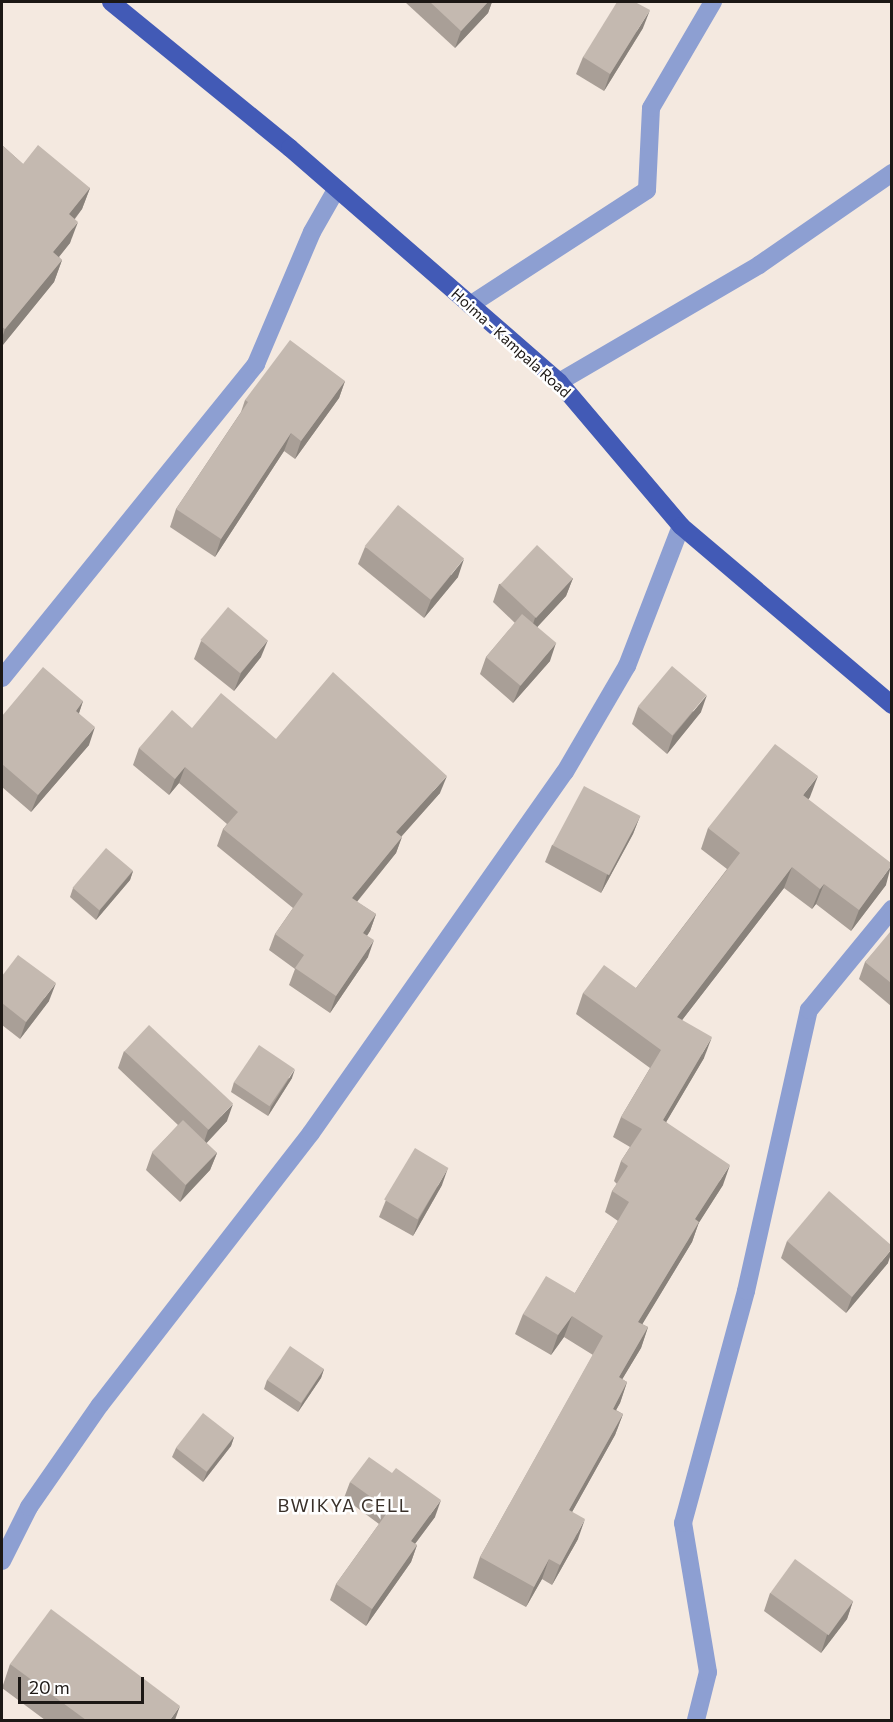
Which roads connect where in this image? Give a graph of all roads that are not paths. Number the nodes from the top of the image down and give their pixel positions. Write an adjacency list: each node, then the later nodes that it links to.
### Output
1 (111, 2): 4 (main road, Hoima - Kampala Road)
2 (713, 2): 5 (street)
3 (891, 173): 6 (street)
4 (336, 190): 5 (main road, Hoima - Kampala Road); 8 (street)
5 (470, 305): 6 (main road, Hoima - Kampala Road)
6 (559, 382): 7 (main road, Hoima - Kampala Road)
7 (681, 526): 9 (main road, Hoima - Kampala Road); 11 (street)
8 (2, 678)
9 (891, 705)
10 (891, 909): 12 (street)
11 (2, 1561)
12 (696, 1720)

